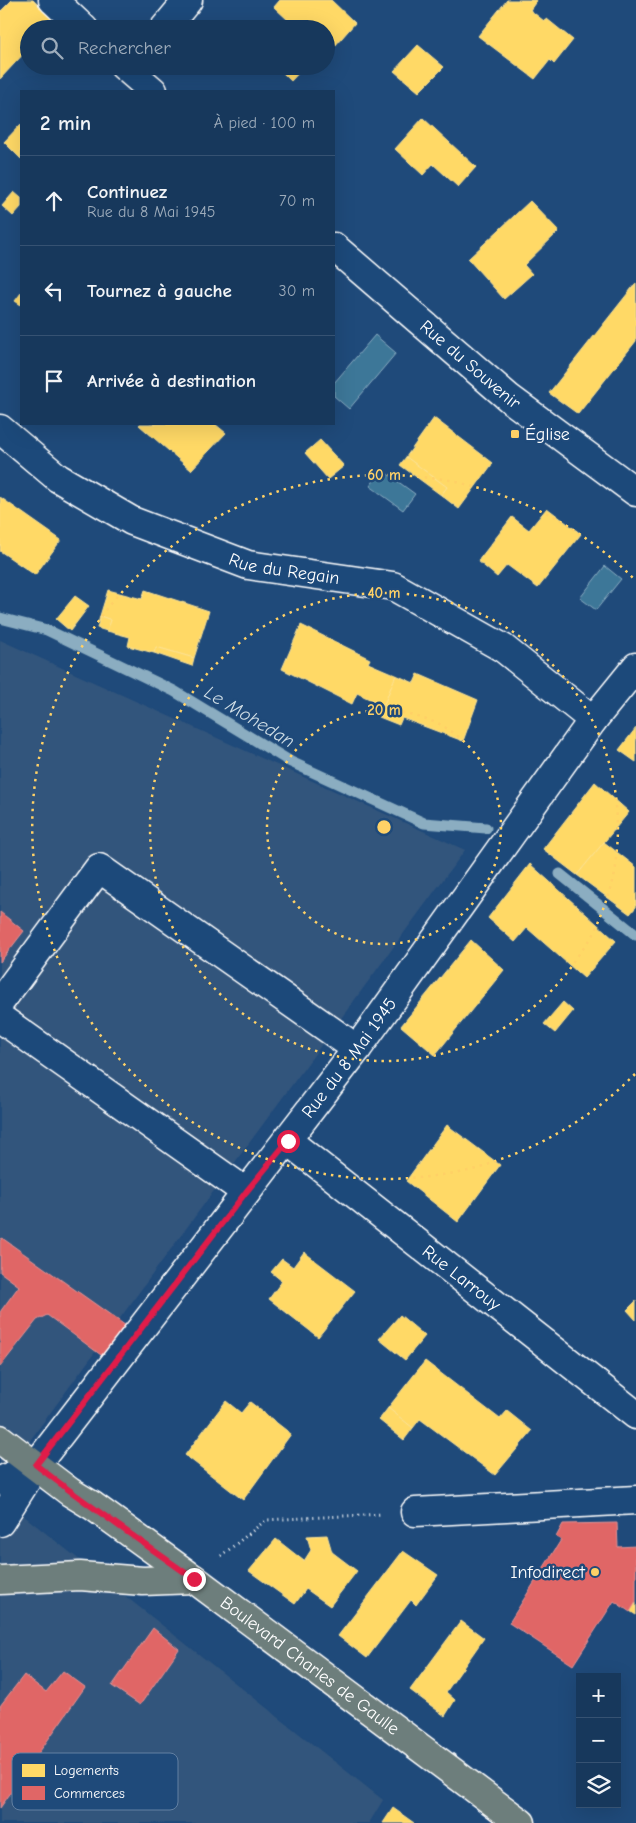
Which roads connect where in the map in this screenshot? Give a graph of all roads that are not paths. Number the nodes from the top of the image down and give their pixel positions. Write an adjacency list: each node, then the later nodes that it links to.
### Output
1 (53, 0): 3 (street)
2 (188, 0): 4 (street)
3 (74, 20)
4 (171, 20)
5 (136, 75): 6 (street)
6 (152, 90)
7 (335, 248): 9 (street, Rue du Souvenir)
8 (0, 429): 11 (street, Rue du Regain)
9 (636, 492)
10 (636, 668): 11 (street, Rue du 8 Mai 1945)
11 (593, 720): 14 (street, Rue du 8 Mai 1945)
12 (0, 1002): 14 (street)
13 (0, 1018): 16 (street)
14 (358, 1049): 15 (street, Rue du 8 Mai 1945)
15 (288, 1141): 16 (street, Rue du 8 Mai 1945); 17 (street, Rue Larrouy)
16 (246, 1192): 19 (street, Rue du 8 Mai 1945)
17 (636, 1415)
18 (0, 1439): 19 (main road, Boulevard Charles de Gaulle)
19 (36, 1465): 20 (street); 23 (street, Rue du 8 Mai 1945); 24 (main road, Boulevard Charles de Gaulle)
20 (0, 1481)
21 (636, 1500): 22 (street)
22 (416, 1512)
23 (0, 1522)
24 (194, 1579): 25 (main road); 26 (main road, Boulevard Charles de Gaulle)
25 (0, 1580)
26 (521, 1823)

